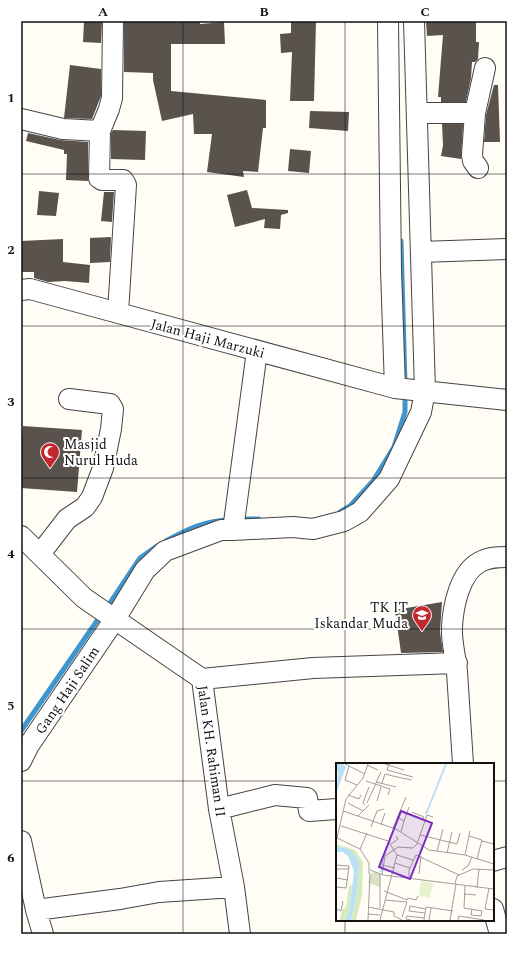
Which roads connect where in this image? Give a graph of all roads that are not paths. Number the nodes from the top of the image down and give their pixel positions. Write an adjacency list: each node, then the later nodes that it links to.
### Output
1 (114, 21): 8 (street)
2 (388, 21): 15 (street)
3 (414, 21): 5 (street, Gang Haji Salim)
4 (484, 68): 6 (street)
5 (417, 113): 6 (street); 11 (street, Gang Haji Salim)
6 (475, 113): 9 (street)
7 (21, 119): 8 (street)
8 (100, 131): 13 (street)
9 (478, 168)
10 (507, 249): 11 (street)
11 (421, 252): 16 (street, Gang Haji Salim)
12 (21, 290): 13 (street, Jalan Haji Marzuki)
13 (118, 313): 14 (street, Jalan Haji Marzuki)
14 (256, 351): 15 (street, Jalan Haji Marzuki); 19 (street)
15 (395, 388): 16 (street, Jalan Haji Marzuki)
16 (425, 391): 18 (street, Jalan Haji Marzuki); 19 (street, Gang Haji Salim)
17 (69, 399): 21 (street)
18 (507, 400)
19 (233, 530): 23 (street, Gang Haji Salim)
20 (21, 536): 21 (street, Jalan KH. Rahiman II)
21 (40, 554): 23 (street, Jalan KH. Rahiman II)
22 (507, 557): 24 (street)
23 (114, 619): 25 (street, Jalan KH. Rahiman II); 26 (street, Gang Haji Salim)
24 (456, 663): 25 (street); 27 (street)
25 (202, 679): 29 (street, Jalan KH. Rahiman II)
26 (21, 761)
27 (462, 763)
28 (336, 808): 29 (street)
29 (219, 809): 33 (street, Jalan KH. Rahiman II)
30 (21, 841): 34 (street)
31 (507, 857): 32 (street)
32 (494, 861)
33 (234, 887): 34 (street); 37 (street, Jalan KH. Rahiman II)
34 (36, 910): 36 (street)
35 (494, 913): 38 (street)
36 (43, 934)
37 (240, 934)
38 (500, 934)

